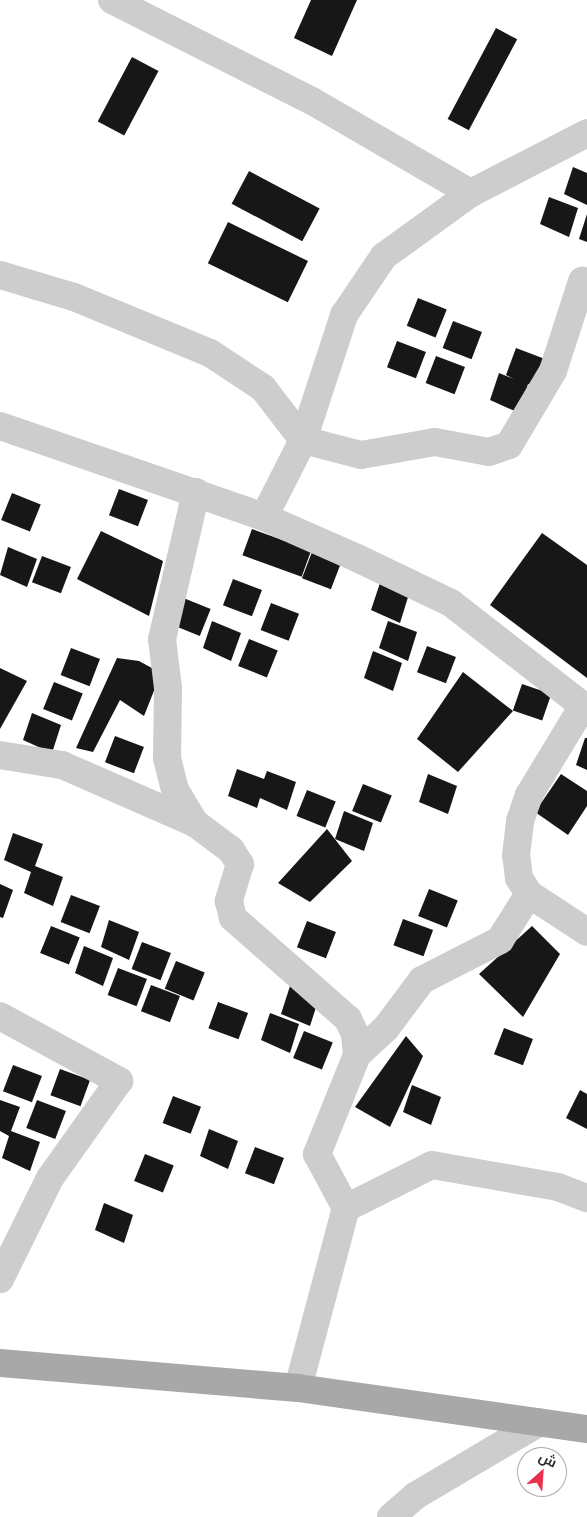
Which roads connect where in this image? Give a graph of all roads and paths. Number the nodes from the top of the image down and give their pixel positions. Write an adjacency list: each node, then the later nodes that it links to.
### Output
1 (112, 0): 3 (street)
2 (587, 133): 3 (street)
3 (471, 193): 7 (street)
4 (0, 275): 7 (street)
5 (582, 281): 7 (street)
6 (0, 426): 8 (street)
7 (303, 440): 9 (street)
8 (196, 492): 9 (street); 12 (street)
9 (264, 517): 10 (street)
10 (585, 707): 13 (street)
11 (0, 755): 12 (street)
12 (195, 823): 16 (street)
13 (529, 894): 14 (street); 16 (street)
14 (587, 932)
15 (0, 1016): 19 (street)
16 (357, 1055): 18 (street)
17 (587, 1198): 18 (street)
18 (346, 1208): 21 (street)
19 (0, 1279)
20 (0, 1363): 21 (main road)
21 (298, 1388): 22 (main road)
22 (540, 1422): 23 (main road); 24 (street)
23 (587, 1429)
24 (391, 1517)

